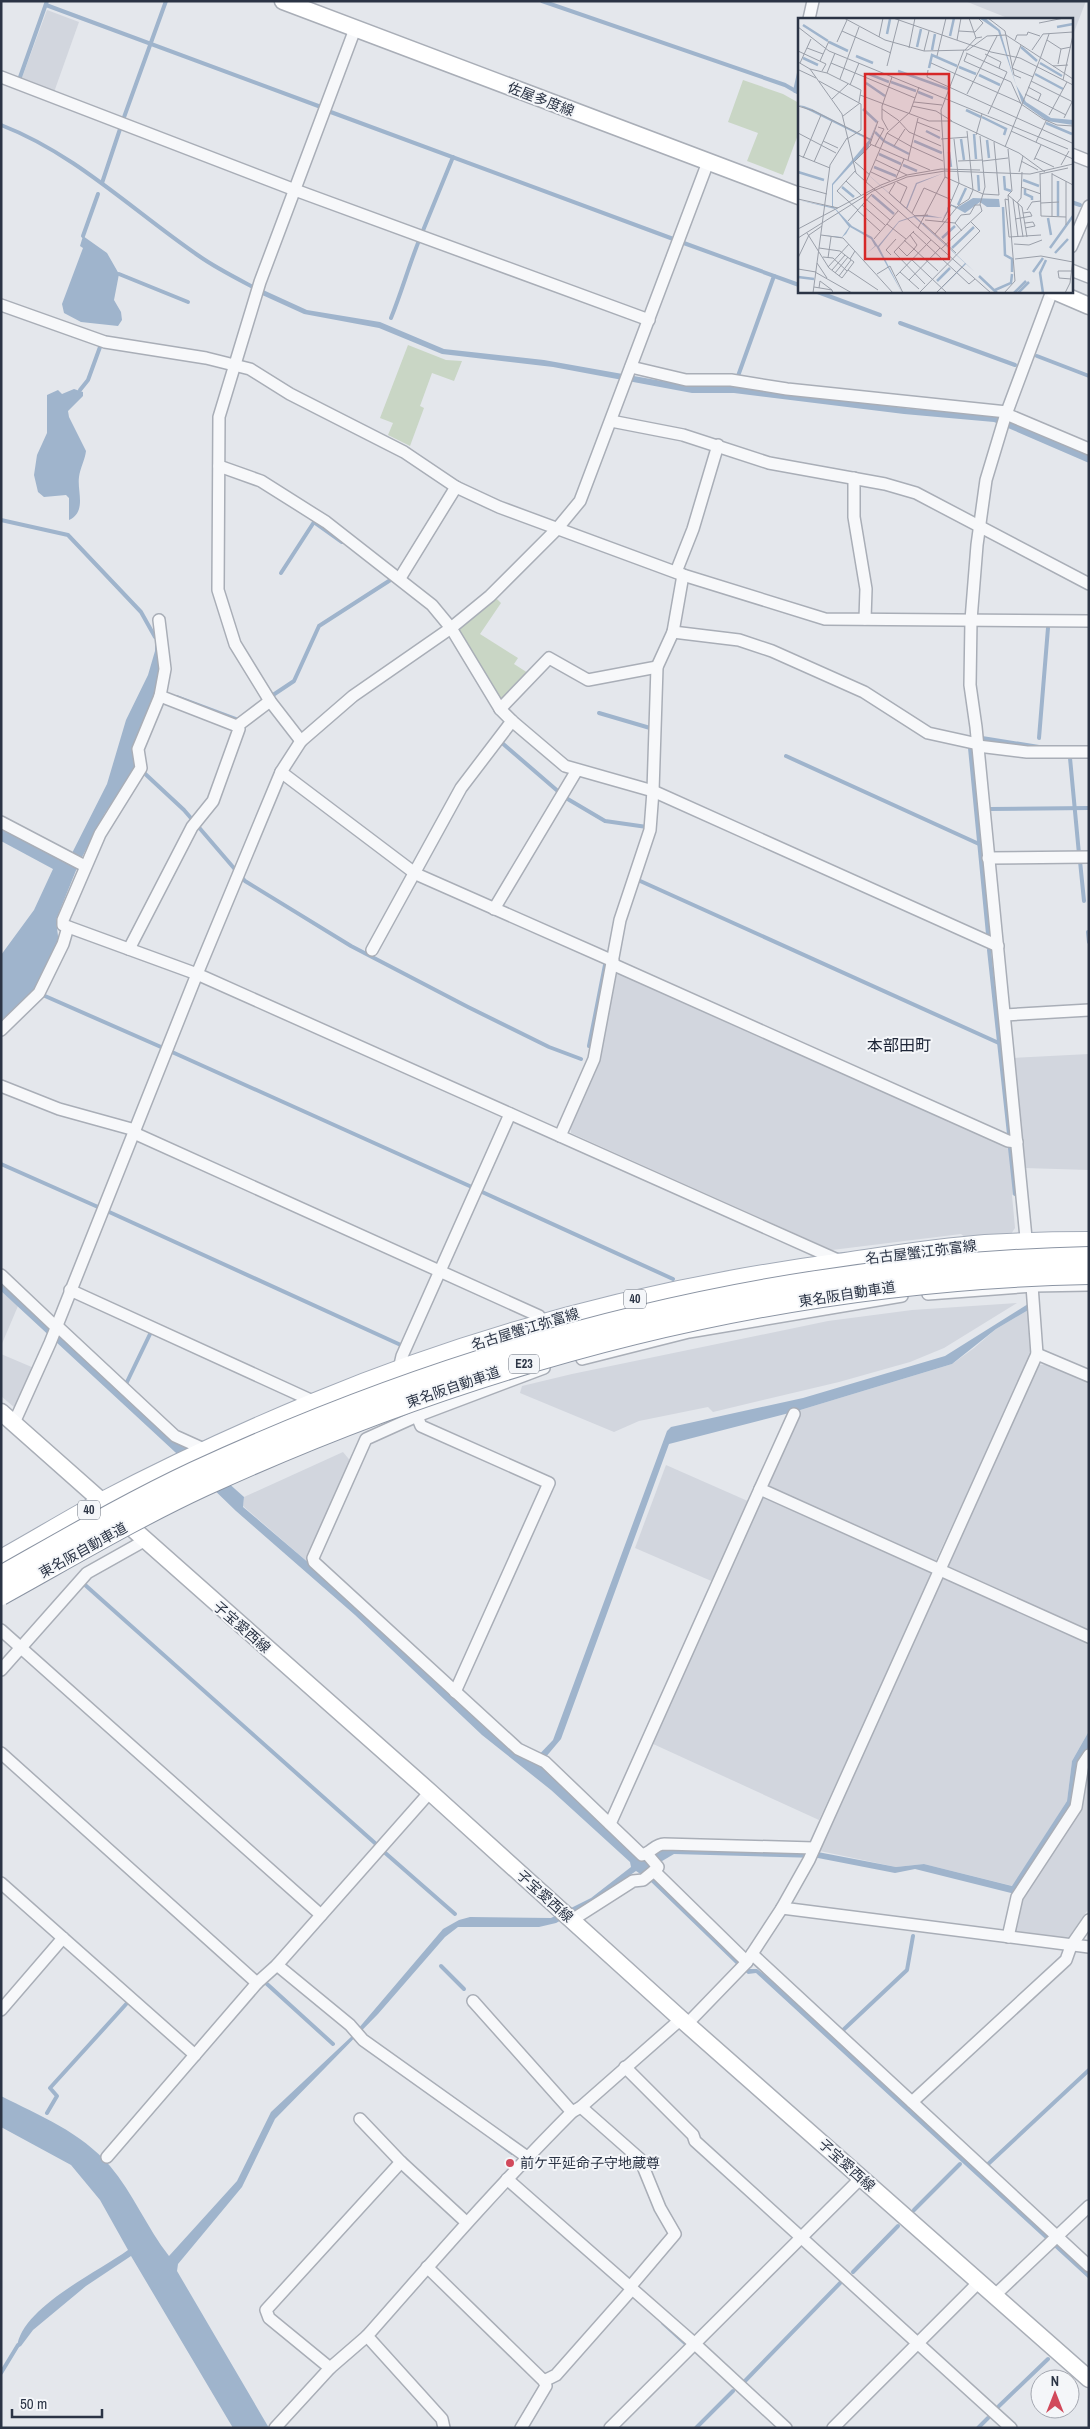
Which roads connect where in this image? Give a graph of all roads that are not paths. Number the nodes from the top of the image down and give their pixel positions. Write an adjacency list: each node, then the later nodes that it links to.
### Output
1 (283, 1): 4 (main road, 佐屋多度線)
2 (813, 1): 3 (street)
3 (809, 18)
4 (355, 29): 8 (main road, 佐屋多度線); 9 (street)
5 (1, 77): 9 (street)
6 (1072, 154): 7 (street)
7 (1089, 161)
8 (708, 162): 10 (main road, 佐屋多度線); 19 (street)
9 (295, 190): 19 (street); 20 (street)
10 (798, 196)
11 (1089, 206): 12 (street)
12 (1072, 245)
13 (1072, 270): 14 (street)
14 (1089, 277)
15 (1053, 292): 22 (street)
16 (1055, 292): 18 (main road)
17 (1, 305): 20 (street)
18 (1089, 306)
19 (649, 320): 21 (street)
20 (235, 365): 26 (street); 28 (street)
21 (630, 370): 22 (street); 23 (street)
22 (1006, 414): 25 (street); 29 (street)
23 (611, 422): 24 (street); 30 (street)
24 (718, 445): 27 (street); 31 (street)
25 (1089, 449)
26 (219, 466): 32 (street); 42 (street)
27 (854, 478): 29 (street); 34 (street)
28 (456, 487): 30 (street); 32 (street)
29 (980, 526): 33 (street); 36 (street)
30 (556, 530): 31 (street); 38 (street)
31 (680, 574): 34 (street); 39 (street)
32 (400, 578): 38 (street)
33 (1089, 584)
34 (865, 619): 36 (street)
35 (159, 620): 41 (street)
36 (971, 620): 37 (street); 47 (street)
37 (1089, 621)
38 (451, 628): 43 (street); 46 (street)
39 (673, 632): 40 (street); 47 (street)
40 (657, 667): 43 (street); 51 (street)
41 (160, 696): 45 (street); 55 (street)
42 (270, 701): 45 (street); 46 (street)
43 (500, 709): 44 (street)
44 (512, 721): 49 (street); 56 (street)
45 (237, 726): 60 (street)
46 (302, 740): 50 (street)
47 (978, 745): 48 (street); 54 (street)
48 (1089, 752)
49 (576, 770): 51 (street); 57 (street)
50 (281, 772): 56 (street); 63 (street)
51 (653, 791): 59 (street); 62 (street)
52 (1, 822): 55 (street)
53 (1089, 857): 54 (street)
54 (988, 858): 59 (street)
55 (82, 865): 58 (street)
56 (416, 874): 57 (street); 61 (street)
57 (494, 909): 62 (street)
58 (68, 927): 60 (street); 66 (street)
59 (998, 946): 65 (street)
60 (129, 949): 63 (street)
61 (372, 950)
62 (612, 962): 70 (street); 71 (street)
63 (197, 974): 68 (street); 69 (street)
64 (1089, 1010): 65 (street)
65 (1005, 1015): 71 (street)
66 (1, 1030)
67 (1, 1086): 69 (street)
68 (510, 1114): 70 (street); 76 (street)
69 (135, 1131): 76 (street); 81 (street)
70 (560, 1136): 75 (street)
71 (1017, 1142): 73 (street)
72 (1089, 1241): 73 (main road, 名古屋蟹江弥富線 / 40)
73 (1026, 1242): 75 (main road, 名古屋蟹江弥富線 / 40); 80 (street)
74 (1089, 1257): 98 (highway, 東名阪自動車道 / E23, bridge)
75 (841, 1262): 82 (main road, 名古屋蟹江弥富線 / 40)
76 (440, 1271): 82 (street); 85 (street)
77 (1089, 1274): 99 (highway, 東名阪自動車道 / E23, bridge)
78 (1, 1275): 83 (street)
79 (1089, 1285): 80 (street)
80 (1033, 1286): 84 (street); 90 (street)
81 (70, 1290): 83 (street); 87 (street)
82 (543, 1322): 85 (main road, 名古屋蟹江弥富線 / 40)
83 (56, 1326): 91 (street); 92 (street)
84 (1037, 1354): 86 (street); 97 (street)
85 (399, 1369): 87 (main road, 名古屋蟹江弥富線 / 40)
86 (1089, 1376)
87 (315, 1402): 92 (main road, 名古屋蟹江弥富線 / 40)
88 (1, 1412): 91 (main road, 子宝愛西線)
89 (794, 1414): 93 (street)
90 (417, 1416): 104 (street); 104 (street)
91 (14, 1423): 94 (main road, 子宝愛西線)
92 (204, 1451): 94 (main road, 名古屋蟹江弥富線 / 40)
93 (760, 1489): 97 (street); 108 (street)
94 (103, 1502): 95 (main road, 子宝愛西線); 96 (main road, 名古屋蟹江弥富線 / 40)
95 (144, 1541): 102 (street); 107 (main road, 子宝愛西線)
96 (1, 1559)
97 (940, 1570): 101 (street); 109 (street)
98 (1, 1576)
99 (1, 1595)
100 (1, 1630): 102 (street)
101 (1089, 1637)
102 (21, 1647): 103 (street); 114 (street)
103 (1, 1670)
104 (455, 1692): 108 (street)
105 (1, 1754): 123 (street)
106 (1089, 1755): 117 (street)
107 (430, 1792): 114 (street); 115 (main road, 子宝愛西線)
108 (610, 1824): 110 (street)
109 (814, 1848): 110 (street); 113 (street)
110 (647, 1854): 111 (street)
111 (656, 1868): 115 (street); 121 (street)
112 (1, 1883): 118 (street)
113 (782, 1908): 117 (street); 121 (street)
114 (321, 1915): 122 (street)
115 (566, 1915): 126 (main road, 子宝愛西線)
116 (1089, 1920): 119 (street)
117 (1008, 1937): 119 (street)
118 (63, 1938): 125 (street); 127 (street)
119 (1071, 1946): 120 (street); 129 (street)
120 (1089, 1947)
121 (746, 1962): 126 (street); 129 (street)
122 (277, 1965): 123 (street); 133 (street)
123 (257, 1983): 127 (street)
124 (473, 2001): 130 (street)
125 (1, 2010)
126 (684, 2021): 128 (street); 136 (main road, 子宝愛西線)
127 (195, 2055): 132 (street)
128 (625, 2068): 130 (street); 139 (street)
129 (912, 2102): 140 (street)
130 (576, 2109): 133 (street); 144 (street)
131 (360, 2119): 134 (street)
132 (106, 2157)
133 (527, 2157): 135 (street)
134 (401, 2162): 138 (street); 149 (street)
135 (507, 2178): 138 (street); 144 (street)
136 (861, 2178): 139 (street); 143 (main road, 子宝愛西線)
137 (1089, 2206): 140 (street)
138 (466, 2222): 142 (street)
139 (801, 2237): 147 (street); 148 (street)
140 (1053, 2239): 141 (street); 145 (street)
141 (1089, 2266)
142 (428, 2267): 146 (street); 151 (street)
143 (979, 2282): 145 (main road, 子宝愛西線); 147 (street)
144 (631, 2288): 148 (street); 151 (street)
145 (994, 2296): 150 (main road, 子宝愛西線)
146 (367, 2336): 149 (street); 153 (street)
147 (918, 2343): 157 (street); 158 (street)
148 (695, 2344): 155 (street); 156 (street)
149 (330, 2368): 152 (street)
150 (1089, 2379)
151 (544, 2381): 154 (street)
152 (275, 2428)
153 (444, 2428)
154 (521, 2428)
155 (610, 2428)
156 (786, 2428)
157 (833, 2428)
158 (1011, 2428)

